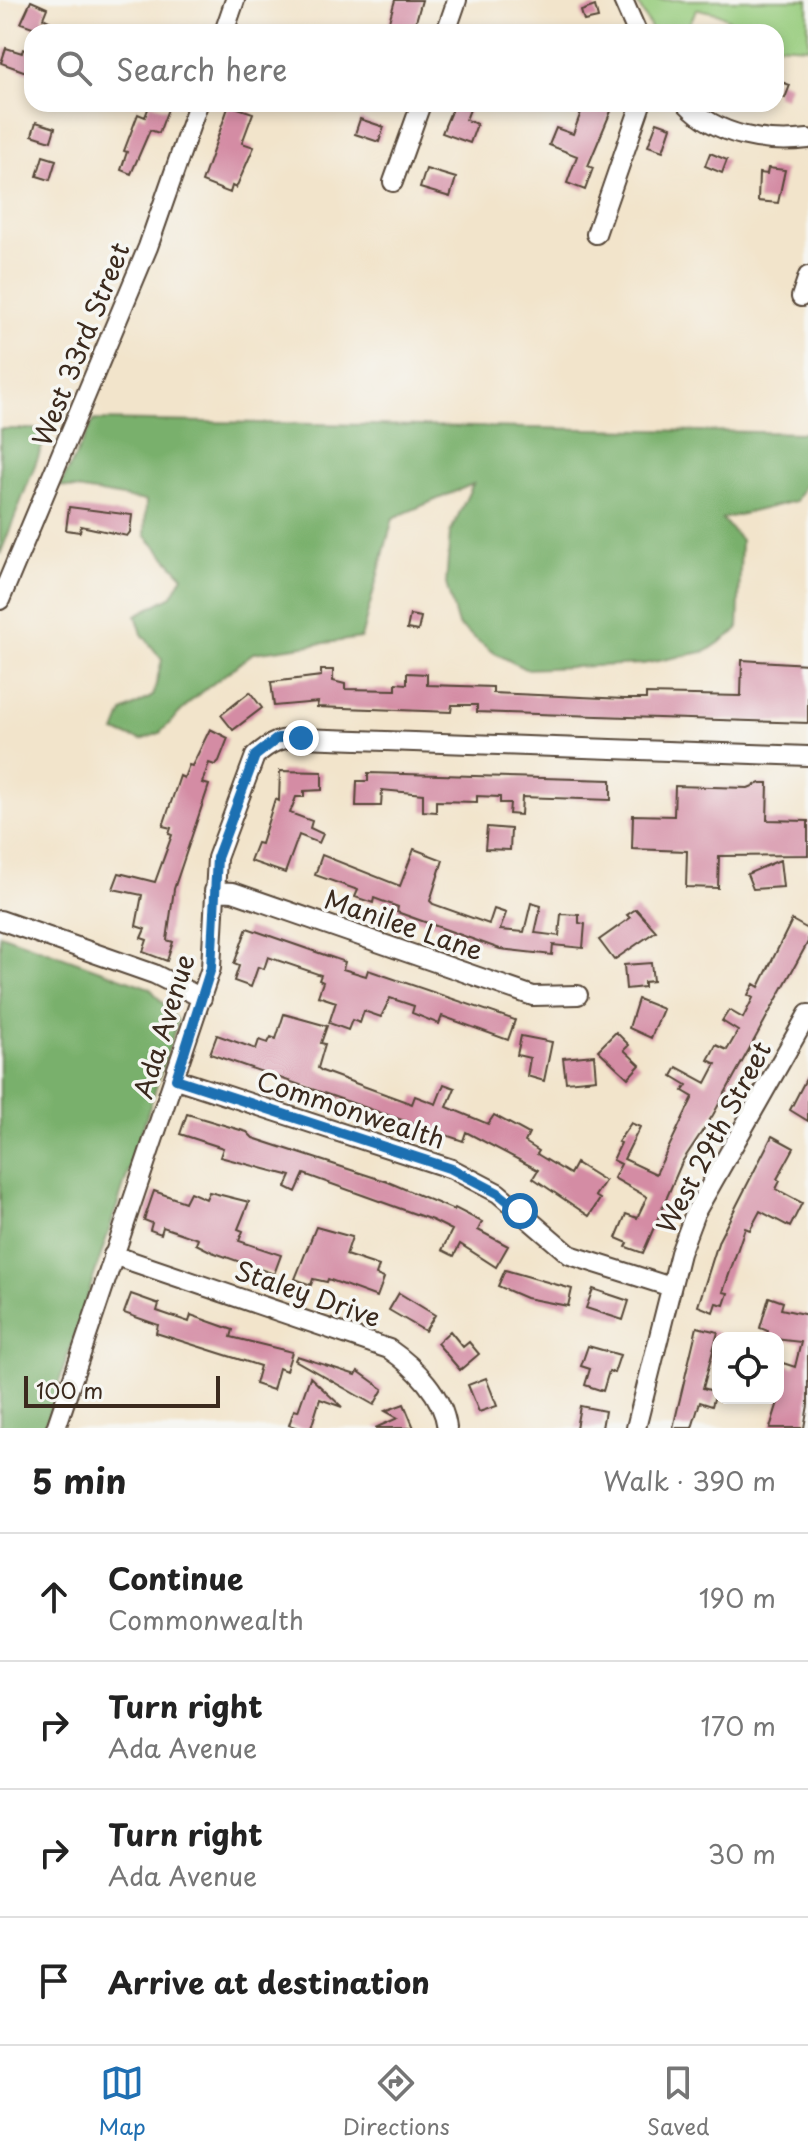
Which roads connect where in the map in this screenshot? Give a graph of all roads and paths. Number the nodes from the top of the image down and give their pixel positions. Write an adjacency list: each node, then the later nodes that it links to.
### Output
1 (235, 0): 4 (street)
2 (457, 0): 5 (street)
3 (623, 0): 6 (street)
4 (227, 24)
5 (449, 24)
6 (634, 24)
7 (195, 112): 16 (street, West 33rd Street)
8 (418, 112): 12 (street)
9 (638, 112): 13 (street)
10 (697, 112): 11 (street)
11 (808, 139)
12 (393, 182)
13 (596, 234)
14 (808, 276): 15 (street)
15 (801, 297)
16 (0, 600)
17 (808, 756): 18 (street, Ada Avenue)
18 (214, 891): 20 (street, Manilee Lane); 21 (street, Ada Avenue)
19 (0, 920): 21 (street)
20 (578, 995)
21 (202, 998): 23 (street, Ada Avenue)
22 (808, 1014): 25 (street, West 29th Street)
23 (176, 1079): 24 (street, Ada Avenue); 25 (street, Commonwealth)
24 (113, 1255): 26 (street, Ada Avenue); 27 (street, Staley Drive)
25 (671, 1287): 28 (street, West 29th Street)
26 (56, 1428)
27 (447, 1428)
28 (636, 1428)

